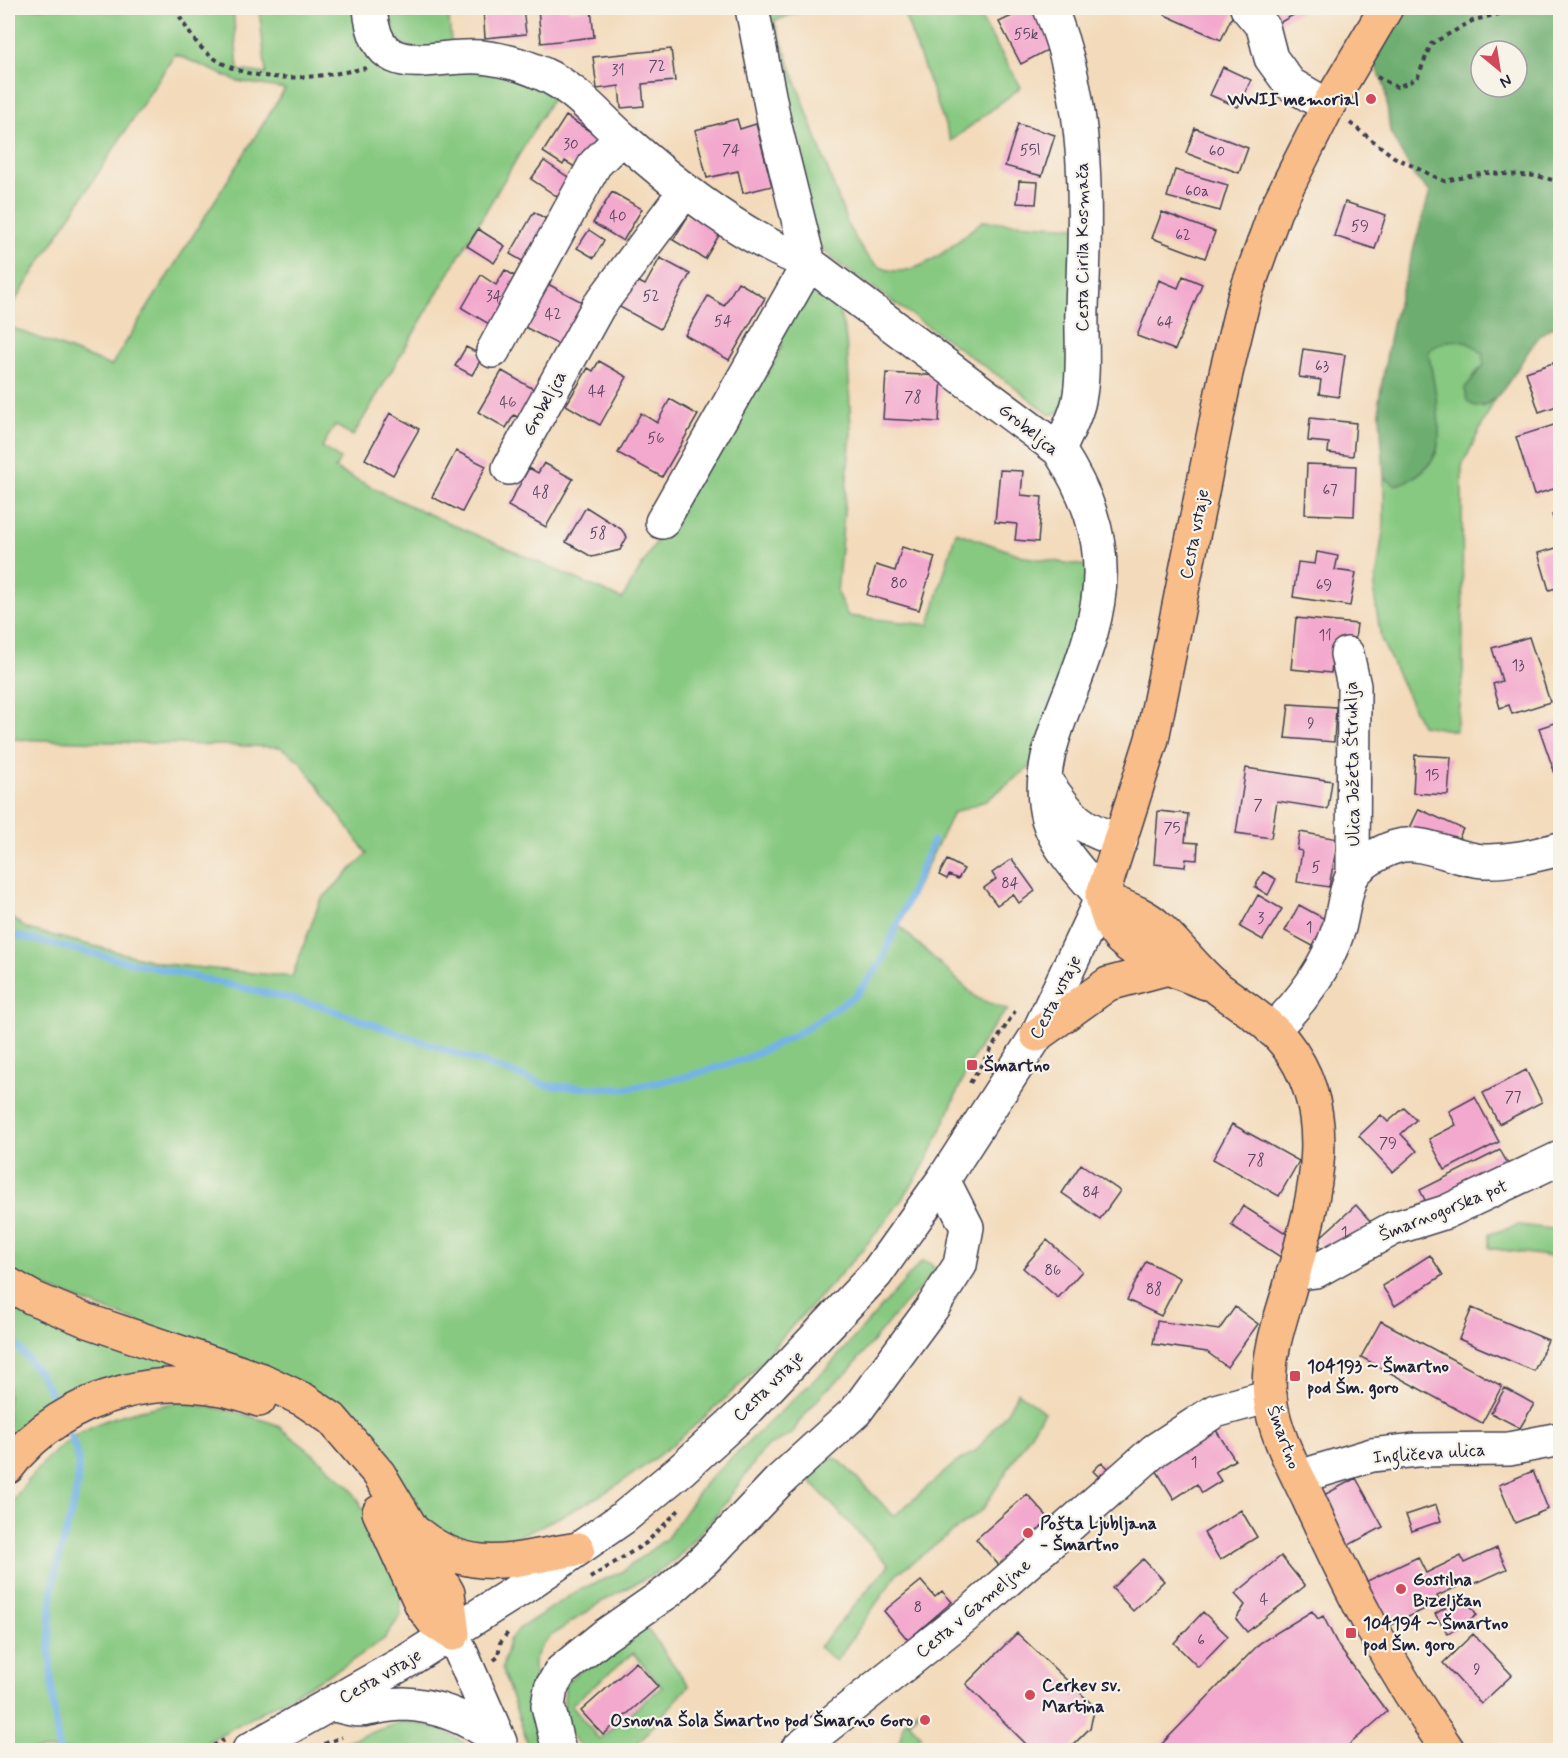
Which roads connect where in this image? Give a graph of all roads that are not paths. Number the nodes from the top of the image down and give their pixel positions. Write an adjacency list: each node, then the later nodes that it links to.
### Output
1 (370, 8): 7 (street, Grobeljca)
2 (752, 8): 9 (street)
3 (1050, 8): 11 (street, Cesta Cirila Kosmača)
4 (1247, 8): 6 (street)
5 (1386, 8): 6 (main road, Cesta vstaje)
6 (1329, 106): 16 (main road, Cesta vstaje)
7 (625, 140): 8 (street, Grobeljca); 10 (street)
8 (685, 191): 9 (street, Grobeljca); 12 (street, Grobeljca)
9 (809, 263): 11 (street, Grobeljca); 13 (street)
10 (493, 351)
11 (1059, 450): 15 (street, Grobeljca)
12 (509, 468)
13 (662, 522)
14 (1347, 654): 18 (street, Ulica Jožeta Štruklja)
15 (1044, 779): 16 (street); 19 (street, Grobeljca)
16 (1121, 841): 19 (main road, Cesta vstaje)
17 (1560, 849): 18 (street, Ulica Jožeta Štruklja)
18 (1353, 875): 22 (street, Ulica Jožeta Štruklja)
19 (1102, 897): 20 (main road); 21 (main road); 23 (street, Cesta vstaje)
20 (1168, 968): 21 (main road); 23 (main road)
21 (1216, 987): 22 (main road, Šmartno)
22 (1272, 1030): 26 (main road, Šmartno)
23 (1037, 1035): 25 (street, Cesta vstaje)
24 (1560, 1158): 26 (street, Šmarnogorska pot)
25 (943, 1180): 33 (street, Cesta vstaje); 38 (street)
26 (1293, 1274): 28 (main road, Šmartno)
27 (8, 1284): 32 (main road)
28 (1270, 1396): 31 (main road, Šmartno); 39 (street, Cesta v Gameljne)
29 (1560, 1439): 31 (street, Ingličeva ulica)
30 (8, 1467): 34 (main road)
31 (1299, 1478): 40 (main road, Šmartno)
32 (412, 1529): 33 (main road); 34 (main road)
33 (578, 1549): 34 (street, Cesta vstaje)
34 (453, 1634): 35 (street, Cesta vstaje); 36 (street)
35 (330, 1704): 36 (street); 37 (street, Cesta vstaje)
36 (501, 1745)
37 (249, 1750)
38 (559, 1750)
39 (798, 1750)
40 (1448, 1750)

